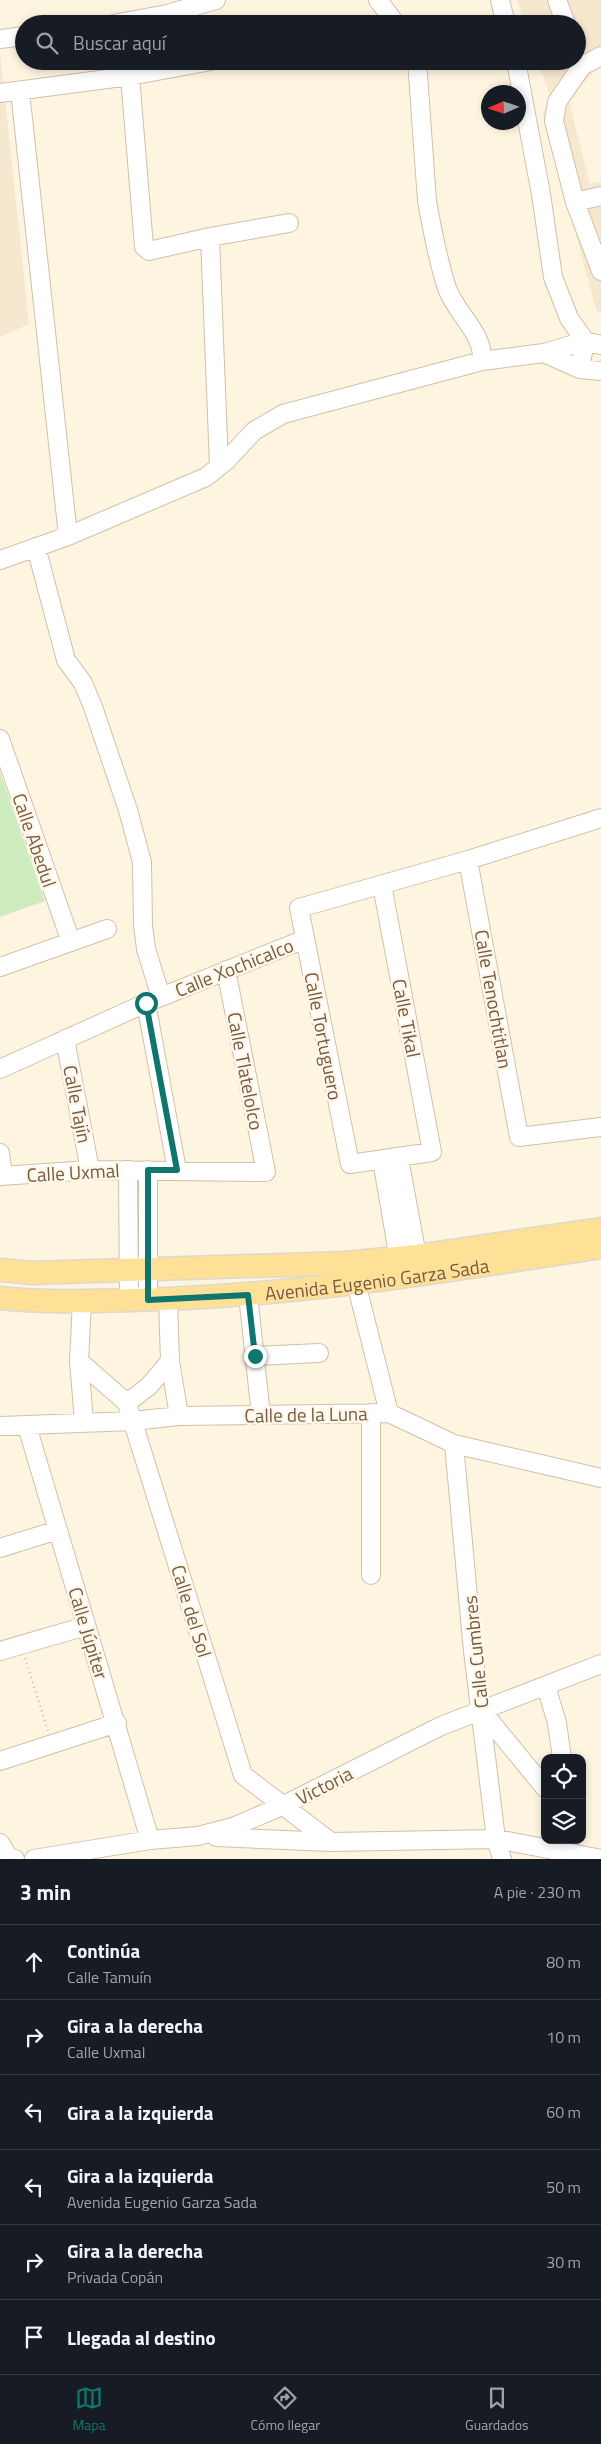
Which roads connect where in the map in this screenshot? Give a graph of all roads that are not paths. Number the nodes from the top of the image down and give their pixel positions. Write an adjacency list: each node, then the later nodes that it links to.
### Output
1 (216, 0): 5 (street)
2 (378, 0): 6 (street)
3 (500, 0): 7 (street)
4 (557, 0): 8 (street)
5 (162, 15)
6 (389, 15)
7 (504, 15)
8 (563, 15)
9 (15, 37): 10 (street)
10 (0, 39)
11 (601, 56): 12 (street)
12 (586, 59)
13 (162, 70): 17 (street)
14 (418, 70): 27 (street)
15 (518, 70): 25 (street)
16 (575, 70): 21 (street)
17 (130, 76): 18 (street); 23 (street)
18 (20, 91): 19 (street); 31 (street)
19 (0, 93)
20 (601, 196): 21 (street)
21 (575, 202): 24 (street)
22 (289, 224): 23 (street)
23 (210, 237): 30 (street)
24 (601, 271)
25 (593, 343): 26 (street); 28 (street)
26 (544, 353): 27 (street); 28 (street)
27 (482, 361): 30 (street)
28 (580, 369): 29 (street)
29 (601, 371)
30 (219, 466): 31 (street)
31 (68, 536): 32 (street)
32 (36, 547): 33 (street); 44 (street)
33 (0, 560)
34 (0, 739): 41 (street, Calle Abedul)
35 (601, 818): 36 (street, Calle Xochicalco)
36 (468, 860): 37 (street, Calle Xochicalco); 47 (street, Calle Tenochtitlan)
37 (382, 885): 38 (street, Calle Xochicalco); 49 (street, Calle Tikal)
38 (300, 908): 40 (street, Calle Tortuguero)
39 (107, 929): 41 (street)
40 (305, 938): 43 (street, Calle Xochicalco); 49 (street, Calle Tortuguero)
41 (71, 942): 42 (street)
42 (0, 966)
43 (226, 970): 44 (street, Calle Xochicalco); 54 (street, Calle Tlatelolco)
44 (154, 1000): 45 (street, Calle Xochicalco); 53 (street)
45 (65, 1039): 46 (street, Calle Xochicalco); 50 (street, Calle Tajín)
46 (0, 1069)
47 (601, 1127)
48 (0, 1153): 55 (street)
49 (390, 1159): 58 (street)
50 (90, 1170): 51 (street, Calle Uxmal); 55 (street, Calle Uxmal)
51 (128, 1170): 52 (street, Calle Uxmal); 60 (street)
52 (148, 1170): 53 (street, Calle Uxmal); 60 (street)
53 (177, 1170): 54 (street, Calle Uxmal)
54 (266, 1172)
55 (2, 1176)
56 (601, 1229): 58 (main road, Avenida Eugenio Garza Sada)
57 (601, 1248): 58 (main road, Avenida Eugenio Garza Sada)
58 (409, 1267): 60 (main road, Avenida Eugenio Garza Sada); 61 (main road, Avenida Eugenio Garza Sada)
59 (0, 1270): 60 (main road, Avenida Eugenio Garza Sada)
60 (139, 1270): 64 (street)
61 (356, 1283): 62 (main road, Avenida Eugenio Garza Sada); 72 (street)
62 (248, 1295): 64 (main road, Avenida Eugenio Garza Sada); 67 (street)
63 (0, 1298): 65 (main road, Avenida Eugenio Garza Sada)
64 (148, 1300): 65 (main road, Avenida Eugenio Garza Sada); 69 (street)
65 (82, 1301): 68 (street)
66 (319, 1353): 67 (street)
67 (255, 1356): 73 (street)
68 (79, 1361): 70 (street); 75 (street)
69 (170, 1361): 70 (street); 74 (street)
70 (127, 1403): 76 (street, Calle del Sol)
71 (370, 1412): 72 (street, Calle de la Luna); 73 (street, Calle de la Luna); 83 (street)
72 (389, 1413): 79 (street, Calle de la Luna)
73 (261, 1414): 74 (street, Calle de la Luna)
74 (179, 1416): 76 (street, Calle de la Luna)
75 (84, 1421): 76 (street, Calle de la Luna); 78 (street, Calle de la Luna)
76 (133, 1421): 93 (street, Calle del Sol)
77 (0, 1426): 78 (street, Calle de la Luna)
78 (27, 1426): 81 (street, Calle Júpiter)
79 (454, 1444): 80 (street, Calle de la Luna); 88 (street, Calle Cumbres)
80 (601, 1478)
81 (58, 1530): 82 (street); 84 (street, Calle Júpiter)
82 (0, 1548)
83 (371, 1575)
84 (86, 1626): 85 (street); 89 (street, Calle Júpiter)
85 (0, 1651)
86 (601, 1664): 87 (street, Victoria)
87 (546, 1686): 88 (street, Victoria); 90 (street)
88 (481, 1710): 92 (street); 93 (street, Victoria); 95 (street, Calle Cumbres)
89 (117, 1723): 91 (street); 96 (street, Calle Júpiter)
90 (561, 1754)
91 (0, 1761)
92 (541, 1783)
93 (284, 1805): 94 (street, Victoria); 97 (street, Calle del Sol)
94 (198, 1836): 96 (street, Victoria); 97 (street)
95 (496, 1839): 97 (street); 99 (street); 103 (street, Calle Cumbres)
96 (150, 1840): 102 (street, Victoria)
97 (331, 1842)
98 (0, 1843): 101 (street)
99 (574, 1846): 100 (street)
100 (601, 1858)
101 (14, 1859)
102 (34, 1859)
103 (502, 1859)

